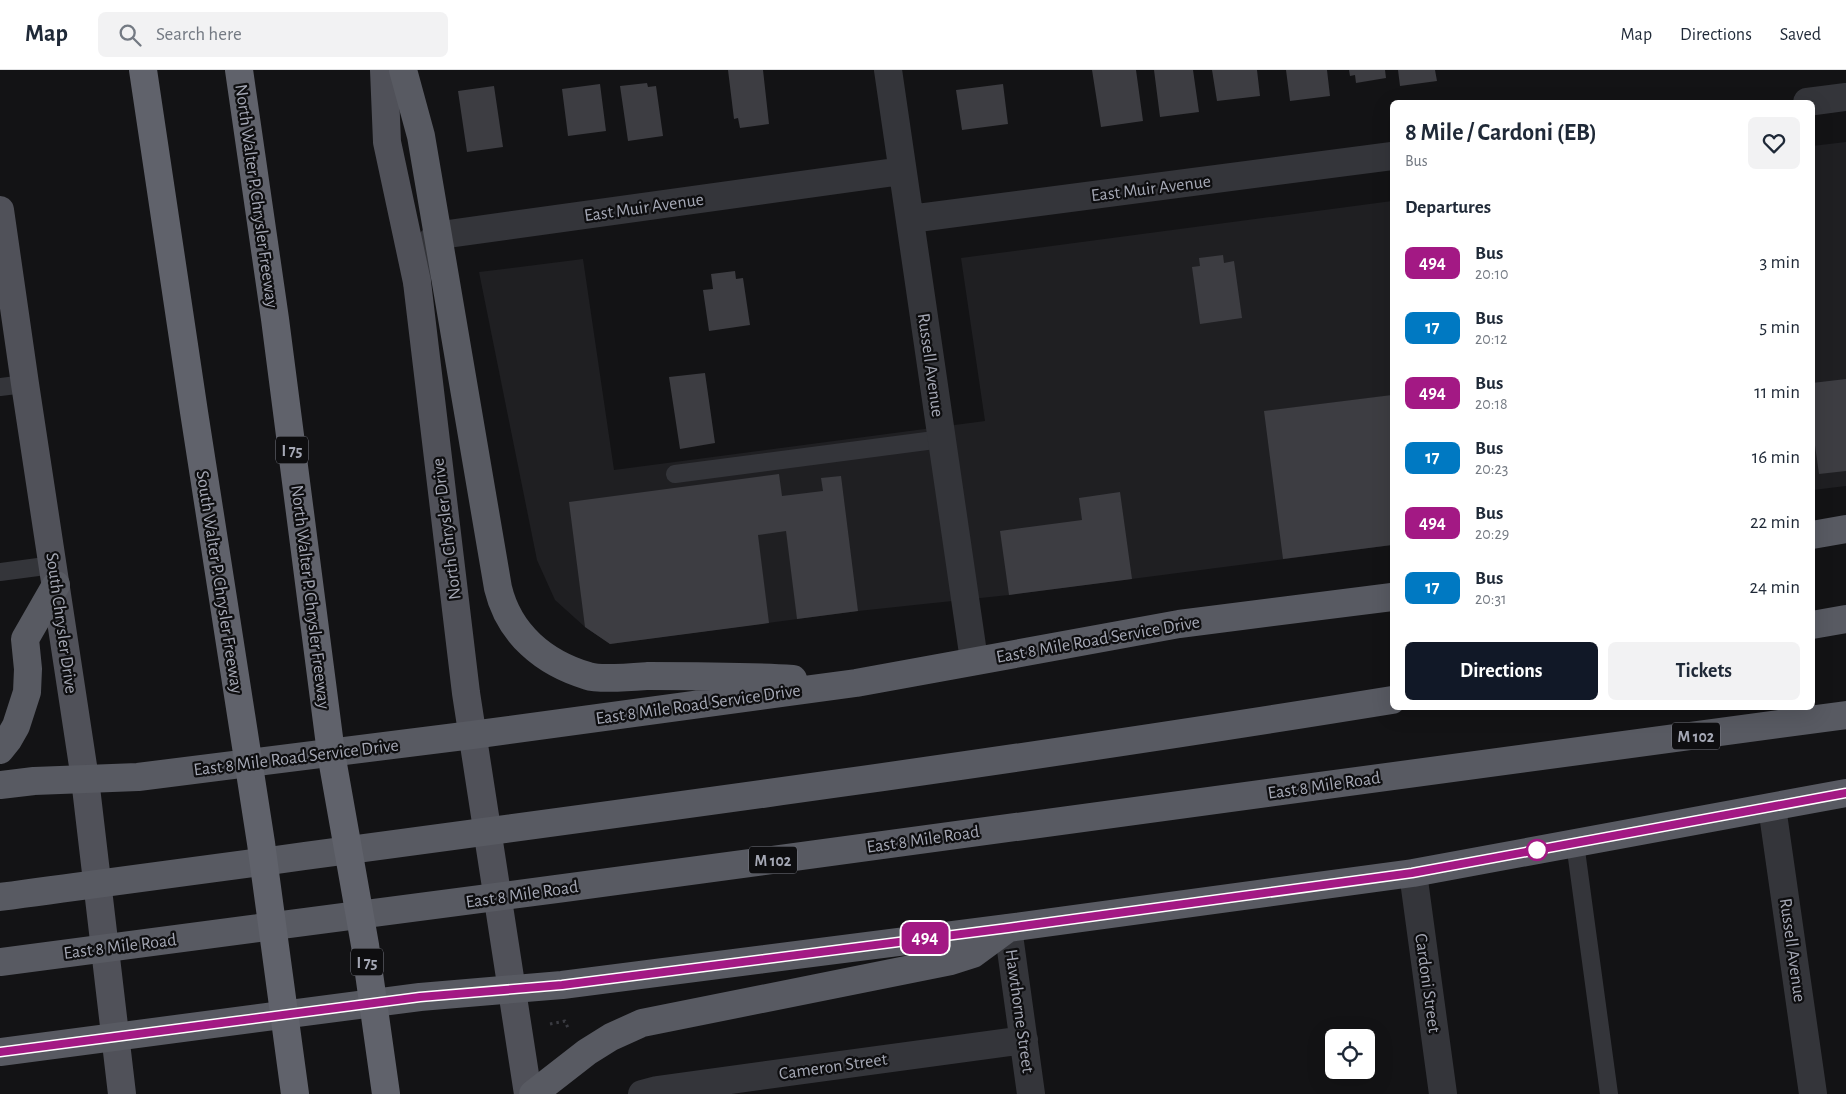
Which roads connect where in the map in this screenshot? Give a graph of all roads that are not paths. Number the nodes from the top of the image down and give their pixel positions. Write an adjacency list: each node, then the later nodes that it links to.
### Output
1 (144, 70): 45 (highway, South Walter P. Chrysler Freeway)
2 (239, 70): 46 (highway, North Walter P. Chrysler Freeway / I 75)
3 (384, 70): 13 (main road, North Chrysler Drive)
4 (403, 70): 12 (highway)
5 (888, 70): 9 (street, Russell Avenue)
6 (1846, 98): 7 (street)
7 (1815, 101)
8 (1390, 156): 11 (street, East Muir Avenue)
9 (902, 171): 11 (street, Russell Avenue); 12 (street, East Muir Avenue)
10 (0, 210): 14 (main road, South Chrysler Drive)
11 (910, 219): 16 (street, Russell Avenue)
12 (438, 236): 13 (street); 26 (highway)
13 (417, 282): 29 (main road, North Chrysler Drive)
14 (6, 291): 15 (main road, South Chrysler Drive)
15 (12, 385): 21 (main road, South Chrysler Drive)
16 (942, 439): 17 (lane); 25 (street, Russell Avenue)
17 (676, 474)
18 (1846, 529): 19 (highway)
19 (1815, 534)
20 (0, 572): 21 (lane)
21 (55, 575): 30 (highway); 31 (main road, South Chrysler Drive)
22 (1390, 597): 25 (highway, East 8 Mile Road Service Drive)
23 (1846, 618): 24 (highway)
24 (1815, 624)
25 (974, 660): 26 (highway, East 8 Mile Road Service Drive)
26 (856, 683): 29 (highway, East 8 Mile Road Service Drive)
27 (1390, 700): 37 (highway)
28 (1846, 716): 39 (highway, East 8 Mile Road / M 102)
29 (472, 735): 31 (highway, East 8 Mile Road Service Drive); 40 (main road, North Chrysler Drive)
30 (0, 750)
31 (85, 779): 32 (highway, East 8 Mile Road Service Drive); 41 (main road, South Chrysler Drive)
32 (0, 785)
33 (1846, 793): 34 (highway)
34 (1772, 807): 35 (highway); 53 (street, Russell Avenue)
35 (1575, 843): 36 (highway); 52 (lane)
36 (1412, 873): 38 (highway); 51 (street, Cardoni Street)
37 (0, 896)
38 (1008, 928): 40 (highway); 42 (street, Hawthorne Street); 48 (highway)
39 (0, 962)
40 (512, 989): 41 (highway); 47 (main road, North Chrysler Drive)
41 (115, 1037): 43 (highway); 44 (main road, South Chrysler Drive)
42 (1024, 1040): 49 (street, Cameron Street); 50 (street, Hawthorne Street)
43 (0, 1052)
44 (122, 1094)
45 (295, 1094)
46 (386, 1094)
47 (528, 1094)
48 (533, 1094)
49 (642, 1094)
50 (1031, 1094)
51 (1443, 1094)
52 (1609, 1094)
53 (1813, 1094)

